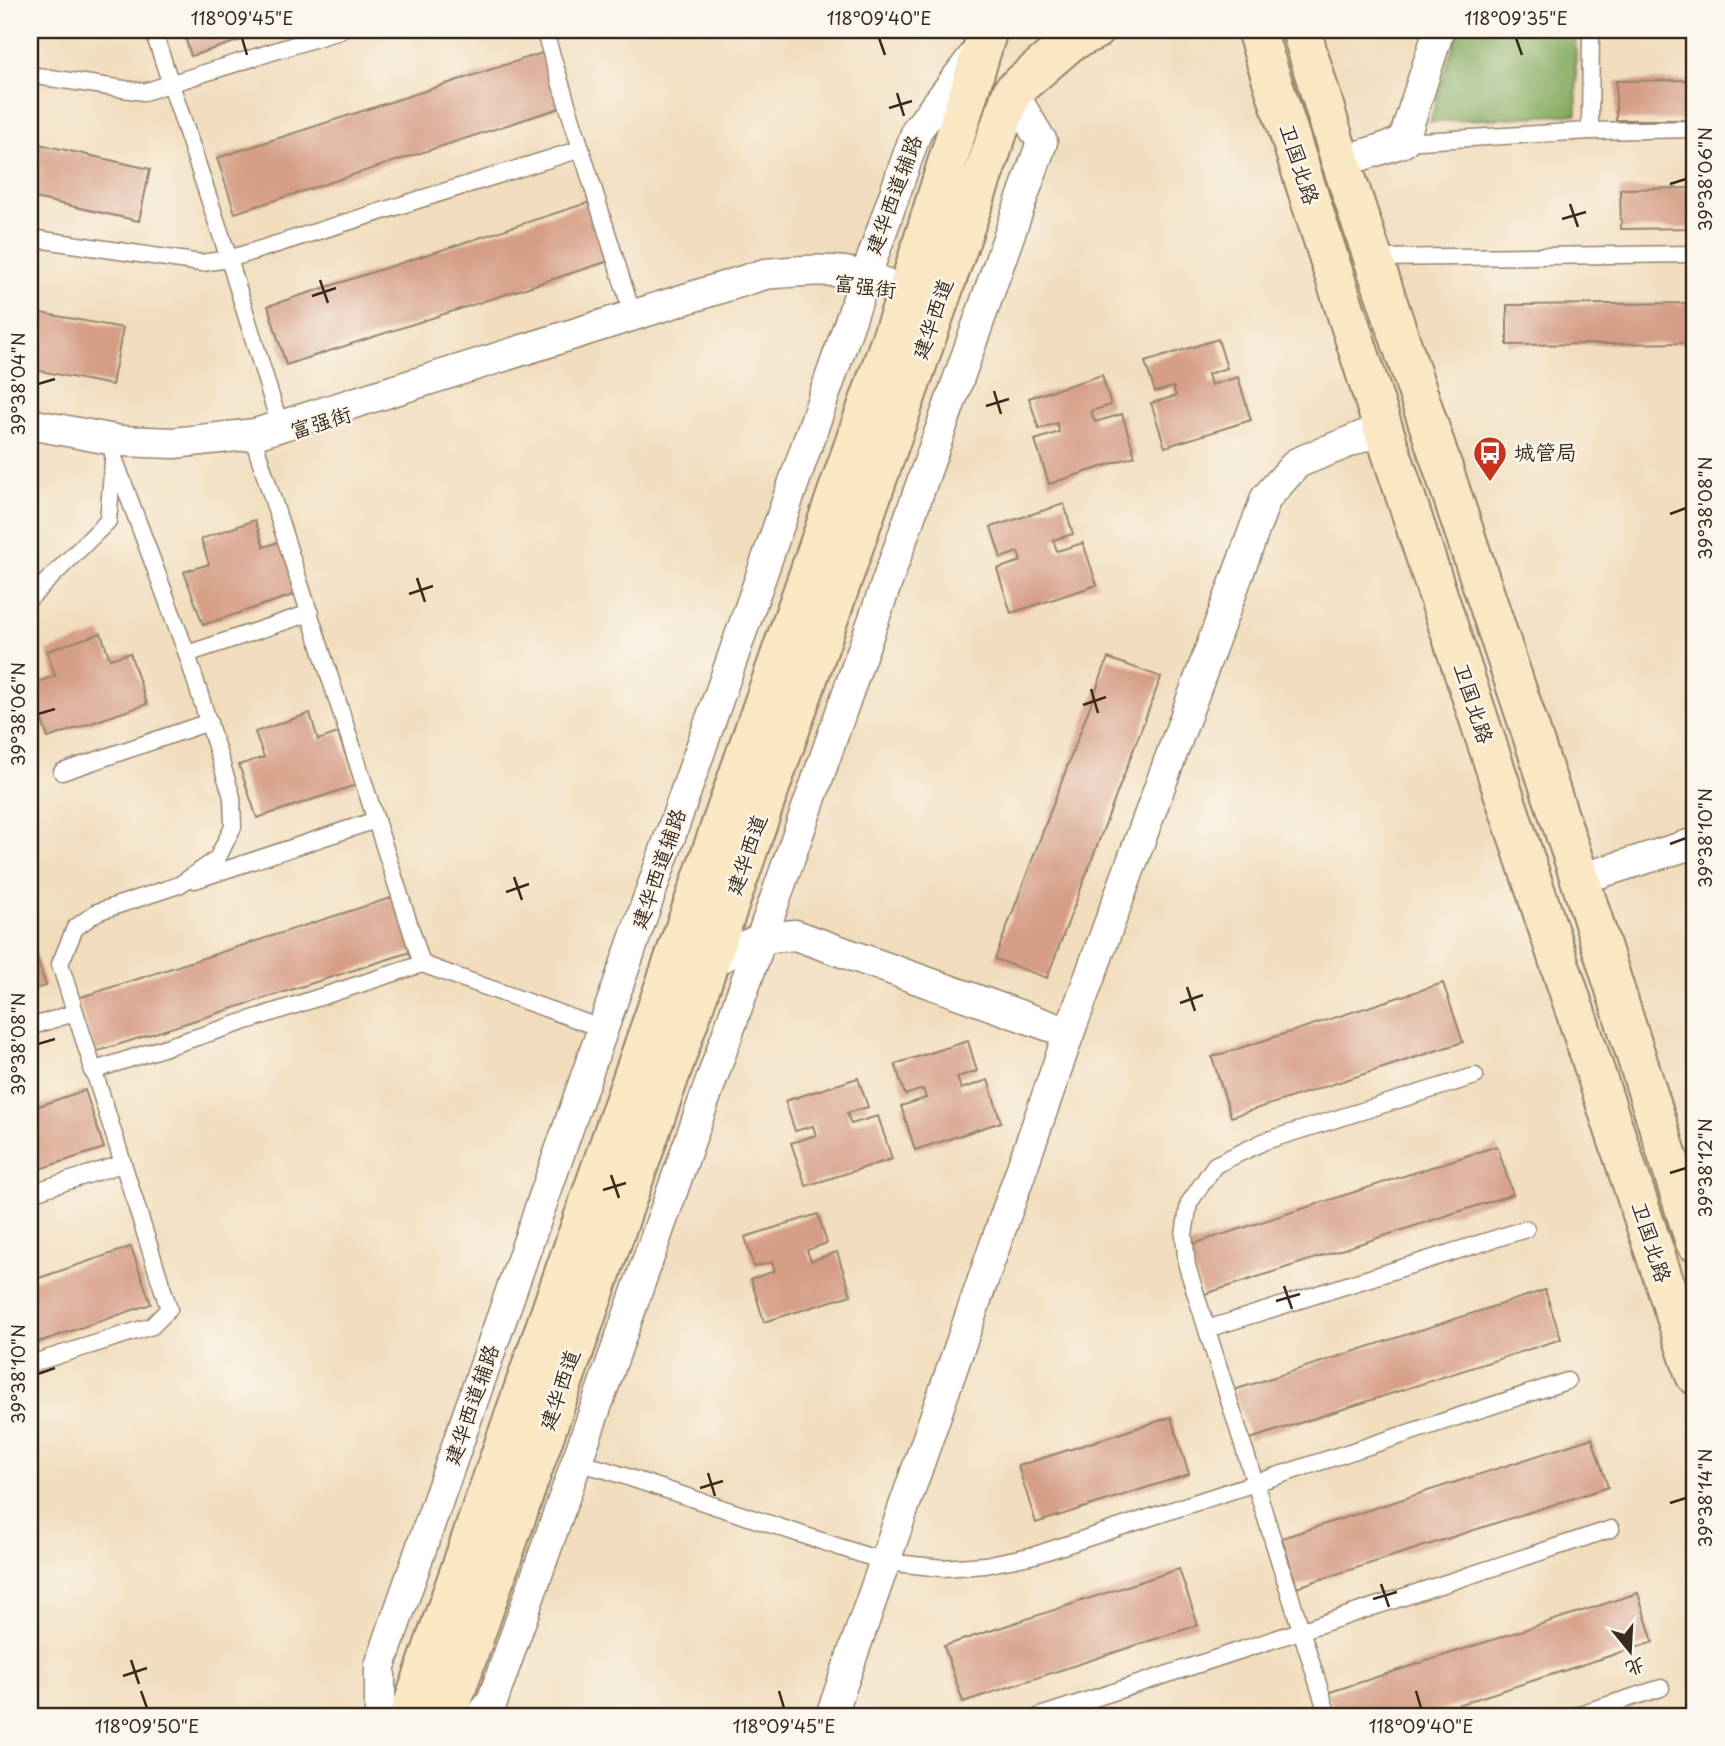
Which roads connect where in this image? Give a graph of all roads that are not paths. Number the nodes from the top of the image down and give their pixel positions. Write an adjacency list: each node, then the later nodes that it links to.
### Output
1 (153, 30): 11 (lane)
2 (342, 30): 11 (lane)
3 (544, 30): 16 (lane)
4 (1095, 30): 12 (main road)
5 (1256, 30): 26 (main road, 卫国北路)
6 (1301, 30): 17 (main road, 卫国北路)
7 (1439, 30): 15 (street)
8 (1591, 30): 14 (lane)
9 (986, 36): 22 (street, 建华西道辅路); 23 (main road, 建华西道)
10 (30, 75): 11 (lane)
11 (171, 85): 21 (lane)
12 (1012, 92): 39 (street); 40 (main road, 建华西道)
13 (1695, 129): 14 (lane)
14 (1590, 131): 15 (lane)
15 (1403, 142): 17 (street)
16 (581, 149): 21 (lane); 24 (lane)
17 (1341, 162): 20 (main road, 卫国北路)
18 (30, 238): 21 (lane)
19 (1695, 254): 20 (lane)
20 (1373, 258): 37 (main road, 卫国北路)
21 (229, 259): 27 (lane)
22 (863, 282): 23 (street, 富强街); 24 (street, 富强街); 27 (street, 富强街); 44 (street, 建华西道辅路)
23 (907, 293): 63 (main road, 建华西道)
24 (633, 316): 27 (street, 富强街)
25 (30, 424): 29 (street, 富强街)
26 (1382, 428): 45 (street); 54 (main road, 卫国北路)
27 (263, 435): 29 (street, 富强街); 31 (lane)
28 (30, 439): 29 (street, 富强街)
29 (116, 448): 30 (lane); 32 (lane)
30 (30, 598)
31 (310, 614): 32 (lane); 35 (lane)
32 (187, 654): 33 (lane)
33 (209, 722): 34 (lane); 38 (lane)
34 (62, 772)
35 (376, 820): 38 (lane); 41 (lane)
36 (1695, 843): 37 (street)
37 (1580, 879): 51 (main road, 卫国北路)
38 (179, 885): 42 (lane)
39 (762, 938): 40 (street); 45 (street); 56 (street)
40 (709, 963): 64 (main road, 建华西道)
41 (422, 964): 44 (lane); 46 (lane)
42 (74, 1013): 43 (lane); 46 (lane)
43 (30, 1027)
44 (603, 1029): 62 (street, 建华西道辅路)
45 (1069, 1033): 59 (street)
46 (92, 1071): 48 (lane)
47 (1475, 1076): 52 (lane)
48 (122, 1164): 49 (lane); 53 (lane)
49 (30, 1193)
50 (1526, 1229): 52 (lane)
51 (1695, 1242)
52 (1207, 1329): 57 (lane)
53 (30, 1364)
54 (1695, 1375)
55 (1567, 1381): 57 (lane)
56 (577, 1463): 59 (lane); 65 (street)
57 (1255, 1482): 59 (lane); 60 (lane)
58 (1611, 1529): 60 (lane)
59 (885, 1562): 66 (street)
60 (1302, 1631): 67 (lane); 68 (lane)
61 (1661, 1688): 69 (lane)
62 (380, 1716)
63 (409, 1716)
64 (447, 1716)
65 (481, 1716)
66 (831, 1716)
67 (1040, 1716)
68 (1328, 1716)
69 (1573, 1716)

